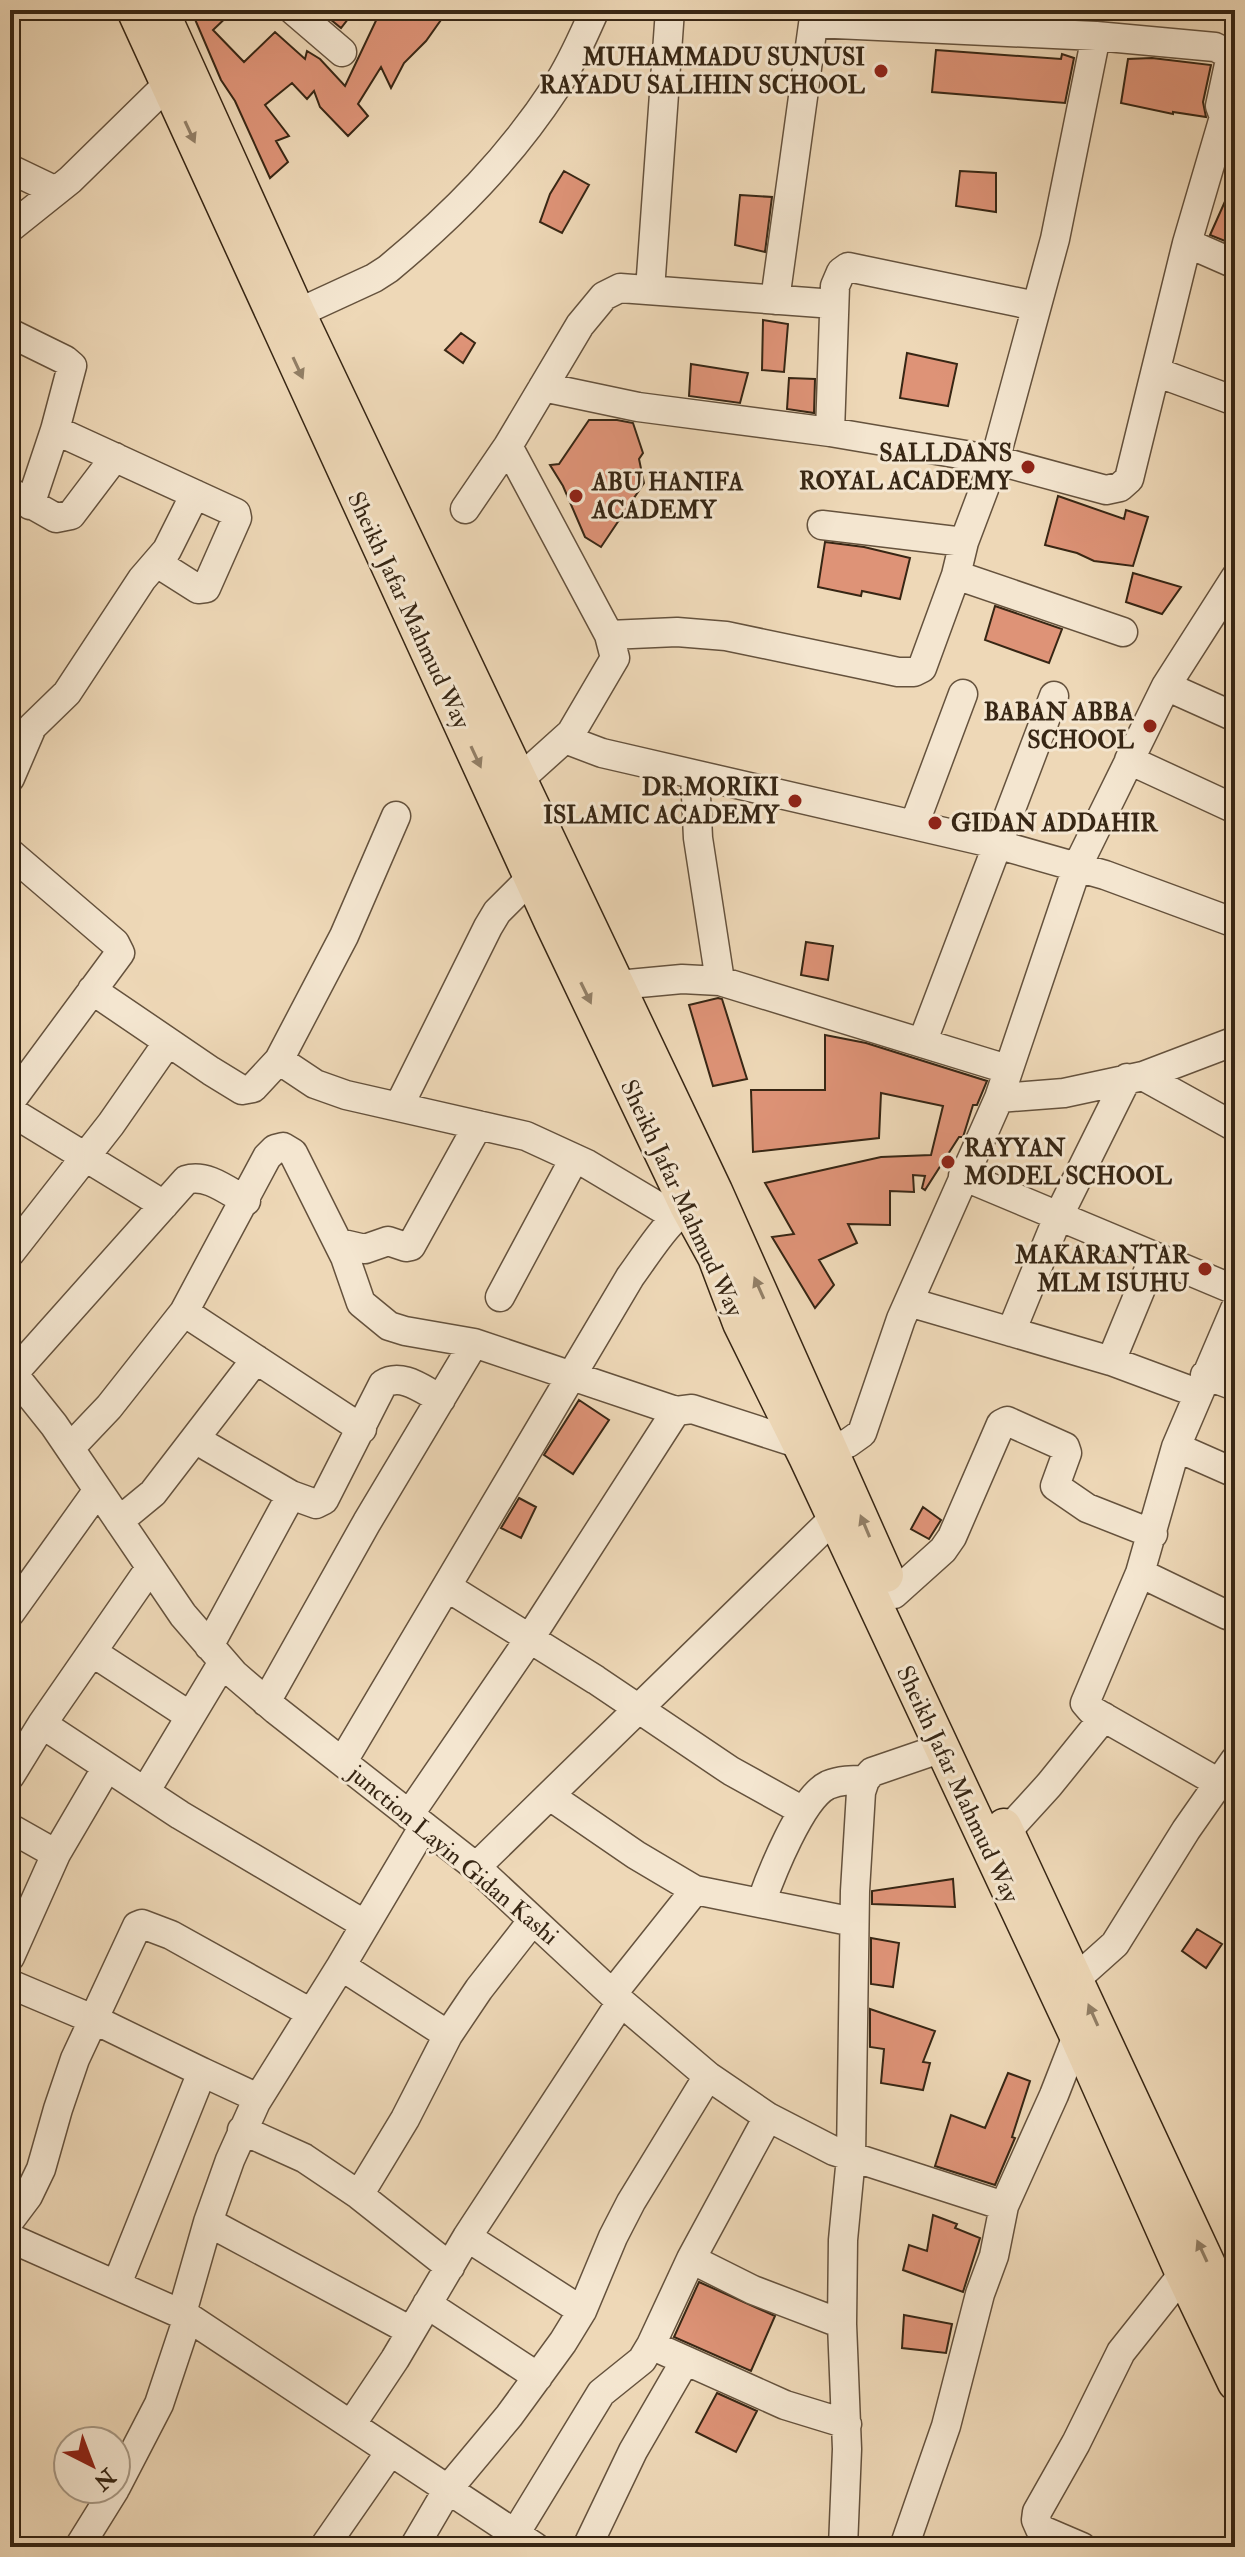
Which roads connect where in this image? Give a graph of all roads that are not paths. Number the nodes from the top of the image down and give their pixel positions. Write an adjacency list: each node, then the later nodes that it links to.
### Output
1 (134, 10): 9 (main road, Sheikh Jafar Mahmud Way)
2 (161, 10): 20 (main road, Sheikh Jafar Mahmud Way)
3 (293, 10): 8 (street)
4 (595, 10): 20 (street)
5 (670, 10): 16 (street)
6 (814, 16): 7 (street); 17 (street)
7 (1096, 36): 10 (street); 19 (street)
8 (342, 52)
9 (168, 84): 12 (street); 55 (main road, Sheikh Jafar Mahmud Way, one-way to 55)
10 (1230, 119): 14 (street)
11 (10, 169): 12 (street)
12 (56, 191): 13 (street)
13 (10, 228)
14 (1187, 243): 15 (street); 22 (street)
15 (1235, 264)
16 (650, 290): 17 (street); 23 (street)
17 (775, 300): 18 (street)
18 (834, 304): 19 (street); 26 (street)
19 (1036, 306): 29 (street)
20 (298, 313): 48 (main road, Sheikh Jafar Mahmud Way)
21 (10, 333): 25 (street)
22 (1156, 372): 24 (street); 29 (street)
23 (543, 387): 26 (street); 27 (street)
24 (1235, 401)
25 (55, 430): 28 (street); 31 (street)
26 (830, 432): 29 (street)
27 (508, 446): 32 (street); 39 (street)
28 (115, 457): 30 (street); 31 (street)
29 (995, 460): 34 (street)
30 (195, 494): 35 (street); 35 (street)
31 (20, 499)
32 (465, 509)
33 (822, 525): 34 (street)
34 (964, 542): 36 (street)
35 (157, 563): 47 (street)
36 (956, 575): 38 (street); 39 (street)
37 (1234, 582): 40 (street)
38 (1123, 632)
39 (609, 635): 44 (street)
40 (1166, 686): 43 (street); 45 (street)
41 (963, 694): 51 (street)
42 (1054, 696): 52 (street)
43 (1235, 717)
44 (565, 739): 46 (street); 48 (street)
45 (1129, 760): 49 (street); 54 (street)
46 (695, 775): 51 (street); 57 (street)
47 (10, 778)
48 (521, 778): 58 (main road, Sheikh Jafar Mahmud Way)
49 (1235, 809)
50 (396, 816): 63 (street)
51 (914, 825): 52 (street)
52 (996, 844): 54 (street); 62 (street)
53 (10, 853): 59 (street)
54 (1077, 867): 56 (street); 64 (street)
55 (531, 878): 68 (street); 77 (main road, Sheikh Jafar Mahmud Way, one-way to 77)
56 (1235, 923)
57 (720, 981): 58 (street); 62 (street)
58 (618, 985): 77 (main road, Sheikh Jafar Mahmud Way)
59 (92, 990): 61 (street); 67 (street)
60 (1235, 1041): 65 (street)
61 (168, 1042): 63 (street); 72 (street)
62 (922, 1043): 64 (street)
63 (279, 1060): 68 (street)
64 (1007, 1069): 66 (street)
65 (1135, 1077): 66 (street); 71 (street); 78 (street)
66 (999, 1098): 74 (street)
67 (10, 1102)
68 (399, 1106): 70 (street)
69 (10, 1111): 72 (street)
70 (478, 1125): 73 (street); 79 (street)
71 (1235, 1127)
72 (87, 1156): 76 (street); 80 (street)
73 (574, 1159): 77 (street); 83 (street)
74 (963, 1176): 78 (street); 84 (street)
75 (246, 1201): 76 (street); 79 (street); 86 (street)
76 (164, 1205): 93 (street)
77 (693, 1205): 91 (street); 99 (main road, Sheikh Jafar Mahmud Way)
78 (1058, 1217): 81 (street); 87 (street)
79 (339, 1243): 88 (street)
80 (10, 1253)
81 (1154, 1257): 82 (street); 90 (street)
82 (1235, 1290)
83 (500, 1297)
84 (909, 1302): 87 (street); 99 (street)
85 (1235, 1309): 92 (street)
86 (184, 1312): 89 (street); 101 (street)
87 (1011, 1332): 90 (street)
88 (474, 1343): 91 (street); 95 (street)
89 (256, 1359): 97 (street); 98 (street)
90 (1111, 1361): 92 (street)
91 (571, 1375): 96 (street); 110 (street)
92 (1201, 1384): 94 (street); 100 (street)
93 (14, 1385): 101 (street, junction Layin Gidan Kashi)
94 (1235, 1386)
95 (441, 1399): 97 (street); 117 (street)
96 (676, 1411): 99 (street); 114 (street)
97 (362, 1429): 104 (street)
98 (195, 1439): 104 (street); 106 (street)
99 (816, 1446): 105 (main road, Sheikh Jafar Mahmud Way); 111 (main road, Sheikh Jafar Mahmud Way, one-way to 99)
100 (1176, 1447): 102 (street); 107 (street)
101 (70, 1448): 103 (street, junction Layin Gidan Kashi)
102 (1235, 1473)
103 (98, 1490): 106 (street, junction Layin Gidan Kashi); 112 (street)
104 (291, 1495): 116 (street)
105 (834, 1518): 118 (street); 122 (main road, Sheikh Jafar Mahmud Way)
106 (119, 1521): 108 (street, junction Layin Gidan Kashi)
107 (1153, 1534): 109 (street); 111 (street)
108 (150, 1568): 115 (street); 116 (street, junction Layin Gidan Kashi)
109 (1140, 1573): 113 (street); 120 (street)
110 (447, 1587): 114 (street); 123 (street)
111 (894, 1594): 133 (main road, Sheikh Jafar Mahmud Way)
112 (10, 1613)
113 (1235, 1615)
114 (530, 1638): 118 (street); 131 (street)
115 (92, 1652): 119 (street); 121 (street)
116 (216, 1654): 117 (street, junction Layin Gidan Kashi); 119 (street)
117 (266, 1702): 123 (street, junction Layin Gidan Kashi)
118 (638, 1710): 129 (street); 130 (street)
119 (190, 1716): 128 (street)
120 (1104, 1717): 126 (street); 133 (street)
121 (42, 1724): 124 (street); 125 (street)
122 (942, 1748): 127 (street); 149 (main road, Sheikh Jafar Mahmud Way)
123 (343, 1761): 131 (street, junction Layin Gidan Kashi)
124 (107, 1767): 128 (street); 134 (street)
125 (10, 1776)
126 (1228, 1776): 143 (street)
127 (865, 1780): 130 (street); 139 (street)
128 (145, 1792): 140 (street)
129 (550, 1796): 135 (street); 136 (street)
130 (803, 1811): 137 (street)
131 (417, 1820): 135 (street, junction Layin Gidan Kashi); 140 (street)
132 (10, 1828): 134 (street)
133 (1007, 1831): 143 (main road, Sheikh Jafar Mahmud Way)
134 (56, 1854): 141 (street)
135 (476, 1867): 138 (street, junction Layin Gidan Kashi)
136 (695, 1890): 137 (street); 145 (street)
137 (761, 1903): 139 (street)
138 (533, 1920): 145 (street, junction Layin Gidan Kashi); 148 (street)
139 (854, 1922): 155 (street)
140 (364, 1924): 142 (street)
141 (10, 1957)
142 (341, 1966): 146 (street); 148 (street)
143 (1077, 1978): 169 (main road, Sheikh Jafar Mahmud Way, one-way to 143)
144 (10, 1984): 147 (street)
145 (617, 1998): 151 (street, junction Layin Gidan Kashi); 160 (street)
146 (311, 2013): 147 (street); 152 (street)
147 (95, 2020): 150 (street); 158 (street)
148 (448, 2035): 156 (street)
149 (1077, 2036): 157 (street); 164 (main road, Sheikh Jafar Mahmud Way)
150 (202, 2072): 152 (street); 165 (street)
151 (708, 2076): 153 (street, junction Layin Gidan Kashi); 167 (street)
152 (258, 2098): 154 (street)
153 (768, 2117): 155 (street, junction Layin Gidan Kashi); 162 (street)
154 (242, 2130): 156 (street); 159 (street)
155 (851, 2157): 157 (street, junction Layin Gidan Kashi); 170 (street)
156 (359, 2195): 163 (street)
157 (1004, 2206): 188 (street)
158 (10, 2220)
159 (208, 2222): 168 (street); 171 (street)
160 (467, 2237): 163 (street); 167 (street)
161 (10, 2238): 165 (street)
162 (691, 2259): 170 (street); 172 (street)
163 (450, 2267): 166 (street)
164 (1183, 2274): 175 (main road, Sheikh Jafar Mahmud Way); 189 (street)
165 (117, 2284): 168 (street)
166 (427, 2304): 171 (street); 174 (street)
167 (582, 2311): 174 (street)
168 (185, 2315): 177 (street); 179 (street)
169 (1235, 2322)
170 (842, 2324): 176 (street)
171 (411, 2331): 177 (street)
172 (651, 2345): 173 (street); 182 (street)
173 (685, 2361): 176 (street); 186 (street)
174 (538, 2377): 180 (street)
175 (1235, 2383)
176 (847, 2424): 187 (street)
177 (351, 2425): 178 (street)
178 (390, 2452): 180 (street); 184 (street)
179 (132, 2457)
180 (448, 2489): 182 (street); 185 (street)
181 (105, 2505): 183 (street)
182 (529, 2543)
183 (79, 2547)
184 (324, 2547)
185 (414, 2547)
186 (587, 2547)
187 (843, 2547)
188 (904, 2547)
189 (1082, 2547)

